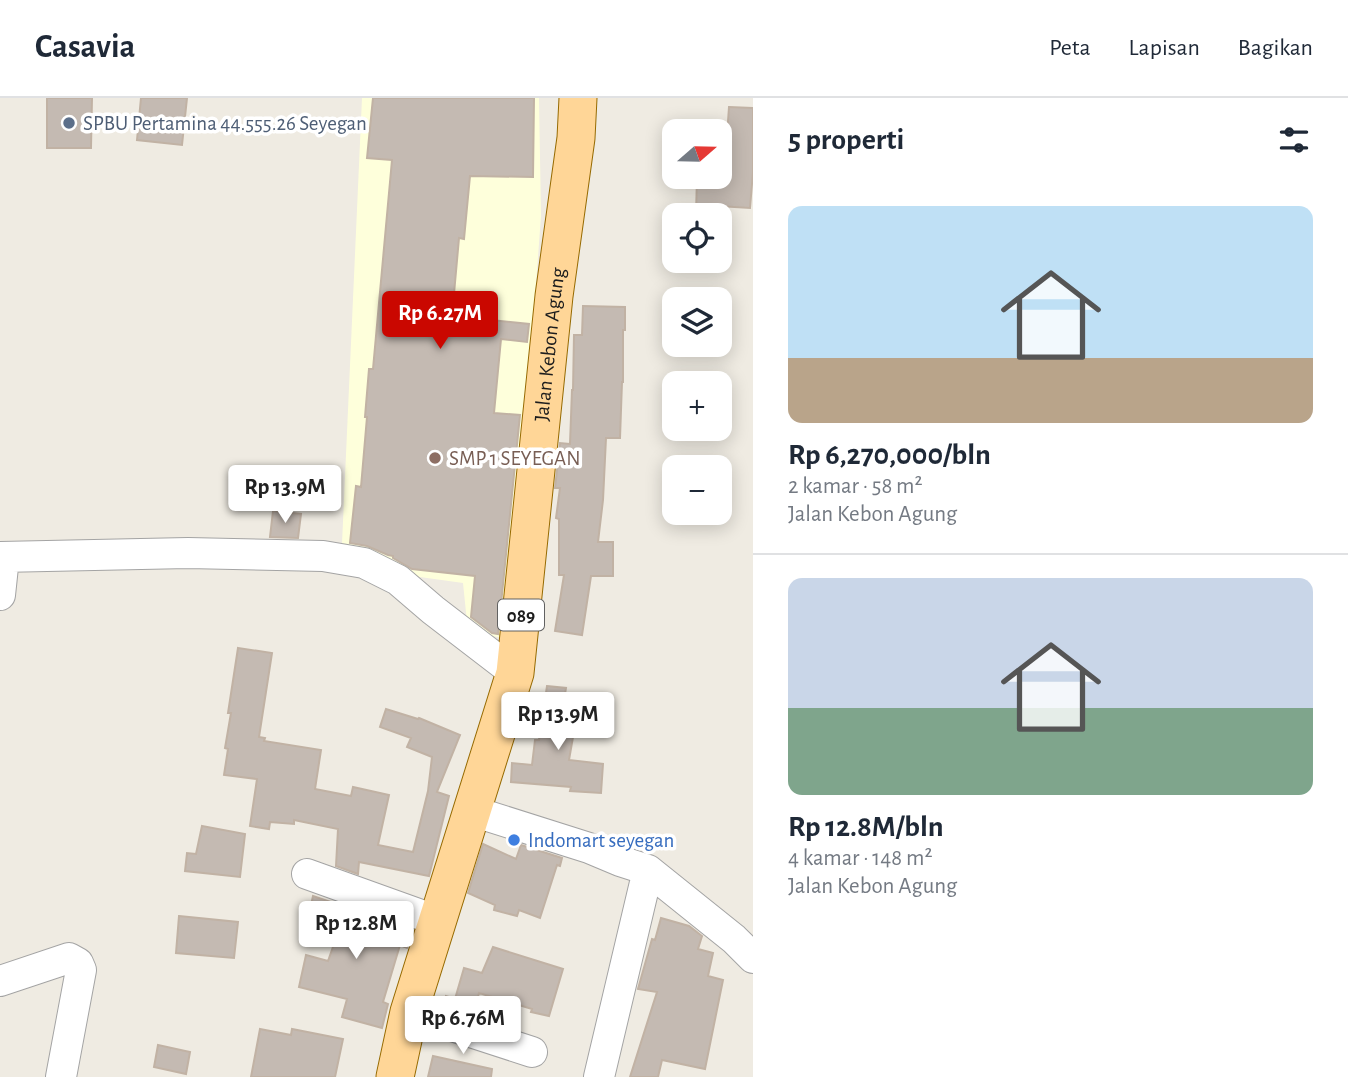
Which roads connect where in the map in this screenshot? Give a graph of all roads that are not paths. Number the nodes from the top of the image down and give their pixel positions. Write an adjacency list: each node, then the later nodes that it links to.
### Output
1 (578, 98): 3 (main road, 089)
2 (593, 98): 3 (main road)
3 (576, 138): 6 (main road, Jalan Kebon Agung / 089)
4 (2, 557): 5 (street); 6 (street)
5 (0, 595)
6 (514, 673): 7 (main road, Jalan Kebon Agung / 089)
7 (472, 811): 8 (street); 10 (main road, Jalan Kebon Agung / 089)
8 (648, 870): 11 (street); 17 (street)
9 (307, 874): 10 (street)
10 (438, 921): 13 (main road, Jalan Kebon Agung / 089)
11 (753, 958)
12 (0, 981): 15 (street)
13 (409, 1012): 14 (street); 16 (main road, Jalan Kebon Agung / 089)
14 (532, 1052)
15 (61, 1077)
16 (395, 1077)
17 (599, 1077)

